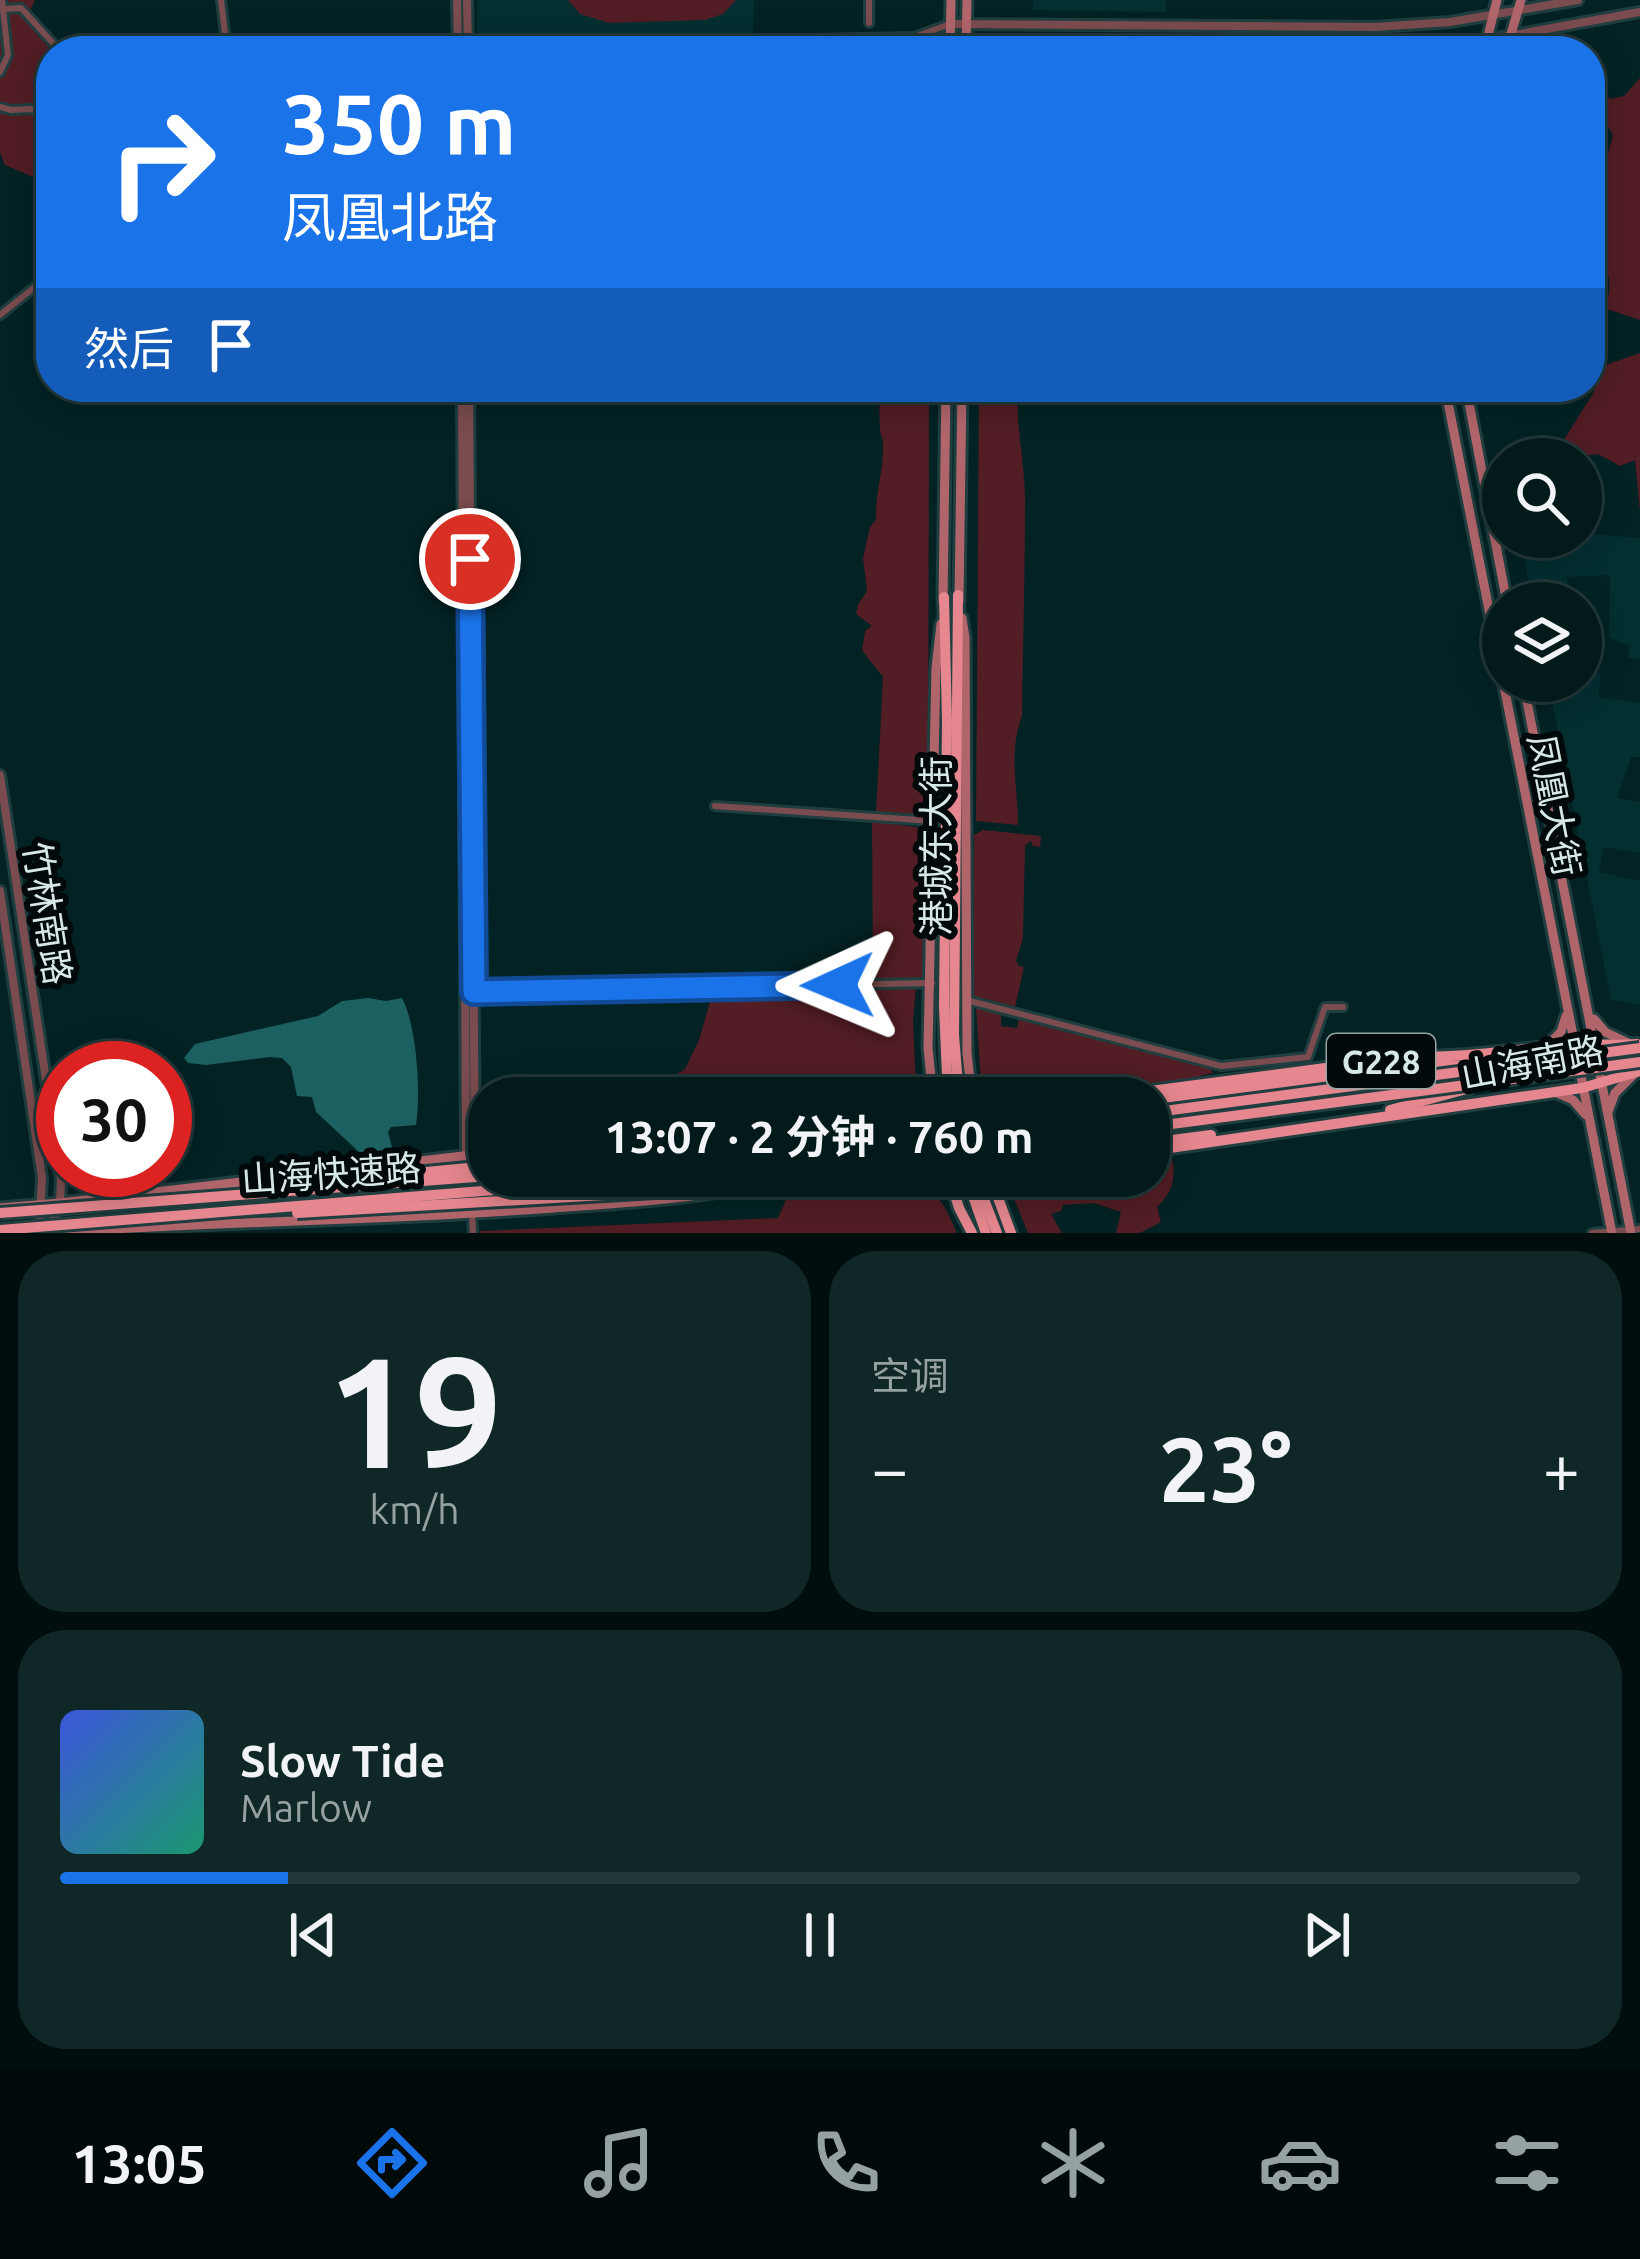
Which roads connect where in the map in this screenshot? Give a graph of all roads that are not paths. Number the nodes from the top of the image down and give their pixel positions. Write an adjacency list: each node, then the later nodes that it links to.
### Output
1 (221, 0): 17 (street)
2 (457, 0): 18 (street)
3 (466, 0): 19 (street)
4 (869, 0): 13 (street)
5 (951, 0): 14 (main road)
6 (967, 0): 15 (main road)
7 (1497, 0): 12 (main road)
8 (1578, 0): 10 (street)
9 (2, 4): 16 (street); 26 (street)
10 (1520, 5): 12 (street); 24 (main road)
11 (1640, 12): 25 (street)
12 (1493, 15): 15 (street); 23 (main road)
13 (869, 22)
14 (951, 24): 15 (street); 20 (street); 21 (main road)
15 (967, 24): 22 (main road)
16 (46, 36)
17 (225, 36)
18 (461, 36)
19 (464, 36)
20 (917, 36)
21 (951, 36)
22 (967, 36)
23 (1488, 36)
24 (1509, 36)
25 (1514, 36)
26 (0, 72)
27 (0, 107): 28 (street)
28 (36, 112)
29 (36, 286): 30 (street)
30 (0, 315)
31 (466, 402): 47 (street)
32 (466, 402): 59 (street)
33 (946, 402): 39 (main road, 港城东大街)
34 (962, 402): 38 (main road, 港城东大街)
35 (1447, 402): 49 (main road, 凤凰大街)
36 (1469, 402): 37 (main road)
37 (1503, 582)
38 (958, 595): 44 (highway, 港城东大街); 48 (main road, 港城东大街)
39 (944, 597): 43 (main road, 港城东大街); 44 (highway, 港城东大街)
40 (1527, 702): 51 (main road, 凤凰大街)
41 (0, 775): 52 (street, 竹林南路)
42 (716, 806): 43 (street)
43 (933, 821): 46 (main road, 港城东大街)
44 (949, 869): 62 (highway, 港城东大街); 63 (highway, 港城东大街)
45 (0, 891): 71 (street, 竹林南路)
46 (932, 983): 47 (street); 61 (main road, 港城东大街)
47 (474, 992): 60 (street)
48 (966, 1000): 50 (street); 64 (main road, 港城东大街)
49 (1567, 1004): 53 (main road, 凤凰大街); 56 (main road)
50 (1343, 1007)
51 (1587, 1007): 54 (main road); 55 (main road, 凤凰大街)
52 (40, 1041)
53 (1575, 1044): 55 (highway, 山海南路 / G228); 56 (highway, 山海南路 / G228); 67 (main road, 凤凰大街)
54 (1638, 1045): 55 (highway, 山海南路 / G228); 57 (highway, bridge)
55 (1596, 1046): 65 (main road, 凤凰大街)
56 (1544, 1048): 68 (highway, 山海南路 / G228)
57 (1518, 1064): 70 (highway, bridge); 72 (highway, bridge)
58 (1639, 1068): 65 (highway, 山海南路 / G228); 66 (highway, bridge); 73 (main road)
59 (470, 1077)
60 (472, 1077)
61 (931, 1077)
62 (947, 1077)
63 (957, 1077)
64 (970, 1077)
65 (1601, 1081): 67 (highway, 山海南路 / G228); 73 (main road, 凤凰大街)
66 (1481, 1085): 76 (highway, bridge); 77 (highway, bridge)
67 (1582, 1088): 69 (highway, 山海南路 / G228); 74 (main road, 凤凰大街)
68 (1170, 1089)
69 (1552, 1092): 74 (main road); 78 (highway, 山海南路 / G228)
70 (1170, 1097)
71 (33, 1111): 75 (street); 93 (street, 竹林南路)
72 (1170, 1111)
73 (1608, 1112): 98 (main road, 凤凰大街)
74 (1588, 1119): 99 (main road, 凤凰大街)
75 (36, 1120)
76 (1170, 1124)
77 (1170, 1144)
78 (1170, 1144)
79 (468, 1154): 92 (main road)
80 (468, 1168): 82 (highway, bridge)
81 (468, 1178): 82 (highway, 山海快速路, bridge)
82 (278, 1192): 94 (highway, 山海快速路, bridge)
83 (468, 1192): 96 (highway, 山海快速路, bridge)
84 (60, 1197): 92 (street, 竹林南路)
85 (472, 1197): 95 (street)
86 (571, 1197): 96 (highway, bridge)
87 (690, 1197): 95 (main road)
88 (957, 1197): 102 (highway)
89 (973, 1197): 103 (highway)
90 (983, 1197): 104 (highway)
91 (998, 1197): 105 (highway)
92 (60, 1203): 93 (main road); 100 (street)
93 (42, 1204): 94 (main road); 100 (street, 竹林南路)
94 (0, 1210)
95 (472, 1214): 100 (main road); 101 (street)
96 (167, 1215): 97 (highway, 山海快速路, bridge)
97 (0, 1230)
98 (1634, 1230): 99 (street)
99 (1612, 1232): 106 (street)
100 (46, 1233)
101 (472, 1233)
102 (972, 1233)
103 (986, 1233)
104 (998, 1233)
105 (1011, 1233)
106 (1592, 1233)

